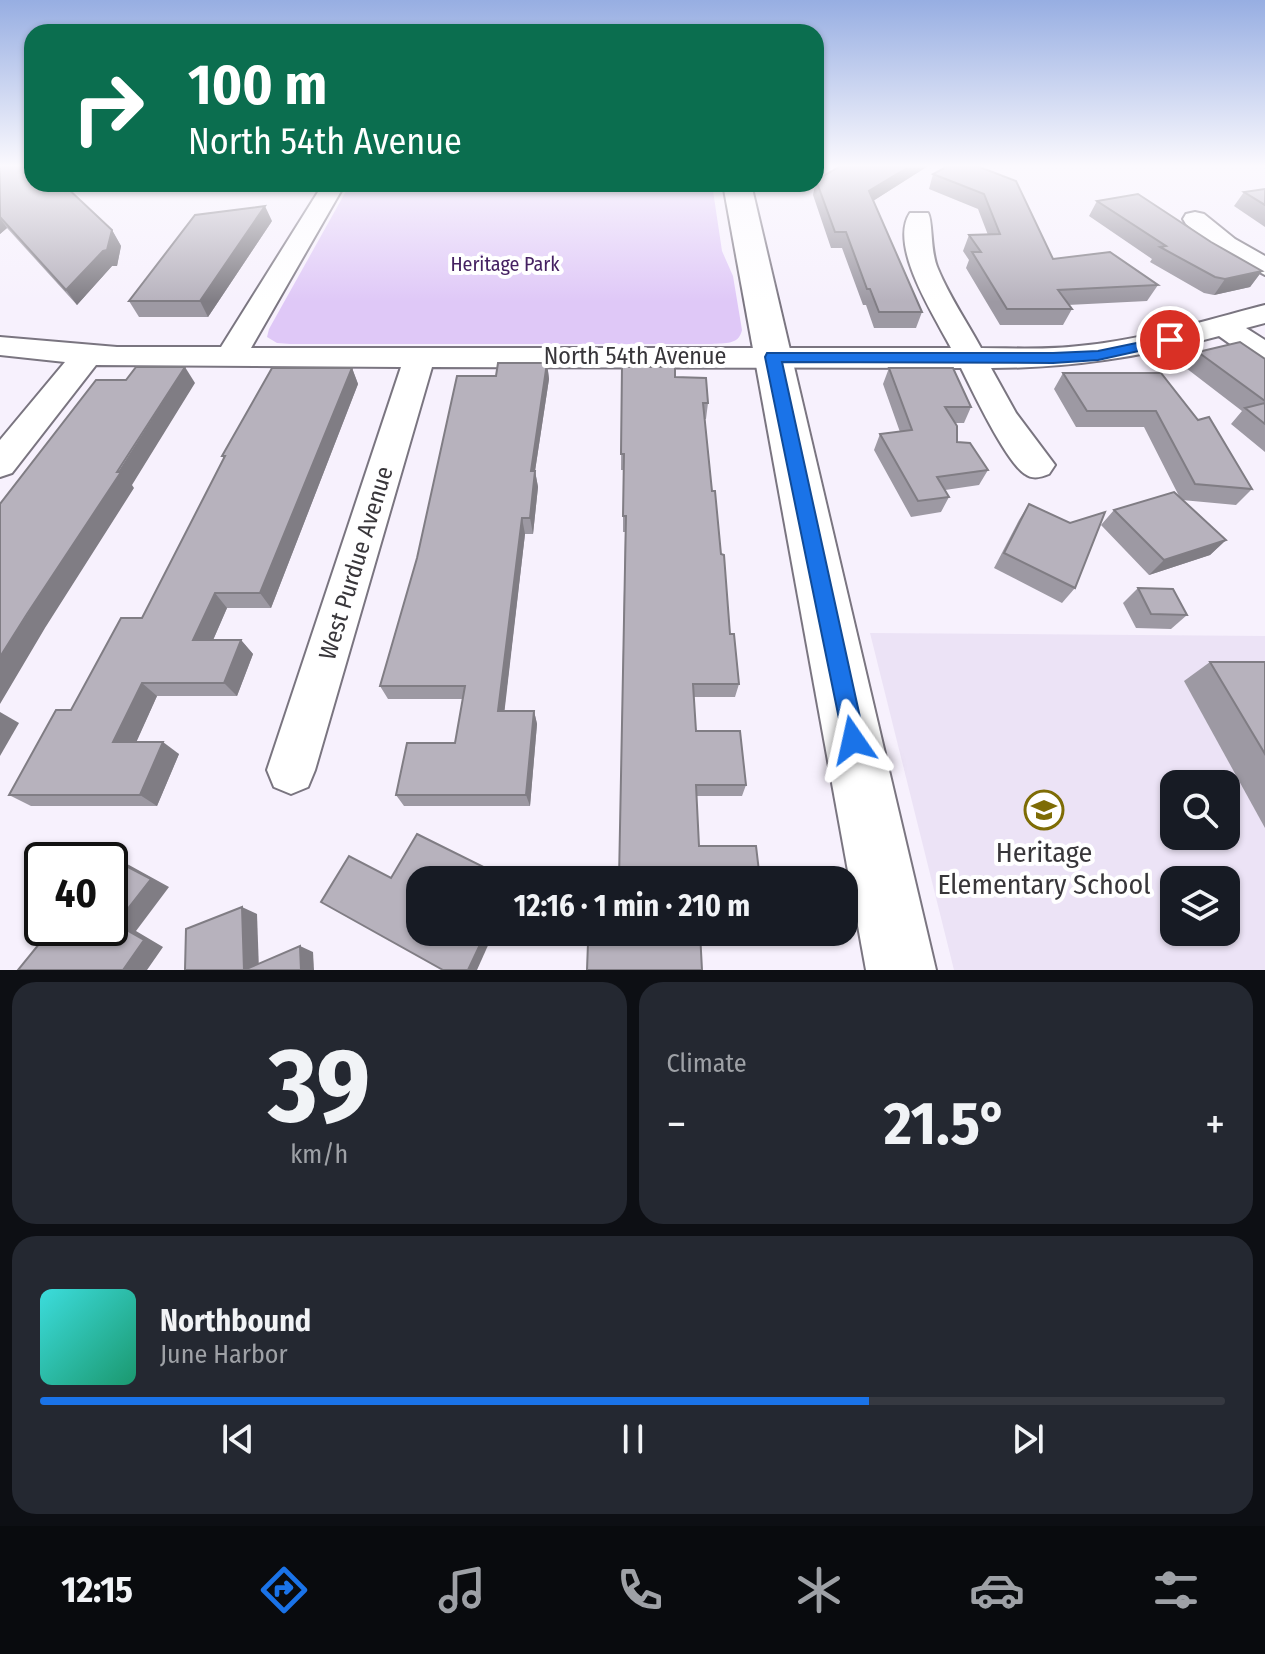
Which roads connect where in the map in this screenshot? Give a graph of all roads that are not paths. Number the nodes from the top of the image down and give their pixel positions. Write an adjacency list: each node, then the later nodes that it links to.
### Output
1 (318, 211): 11 (street)
2 (743, 211): 13 (street)
3 (919, 218): 14 (street)
4 (1195, 219): 5 (street)
5 (1265, 267)
6 (1265, 314): 7 (street, North 54th Avenue)
7 (1223, 326): 9 (street); 14 (street, North 54th Avenue)
8 (0, 346): 10 (street, North 54th Avenue)
9 (1265, 354)
10 (87, 355): 11 (street, North 54th Avenue); 15 (street)
11 (231, 356): 12 (street, North 54th Avenue)
12 (420, 356): 13 (street, North 54th Avenue); 17 (street, West Purdue Avenue)
13 (773, 357): 14 (street, North 54th Avenue); 18 (street)
14 (970, 357): 16 (street)
15 (0, 464)
16 (1037, 465)
17 (291, 770)
18 (901, 970)

